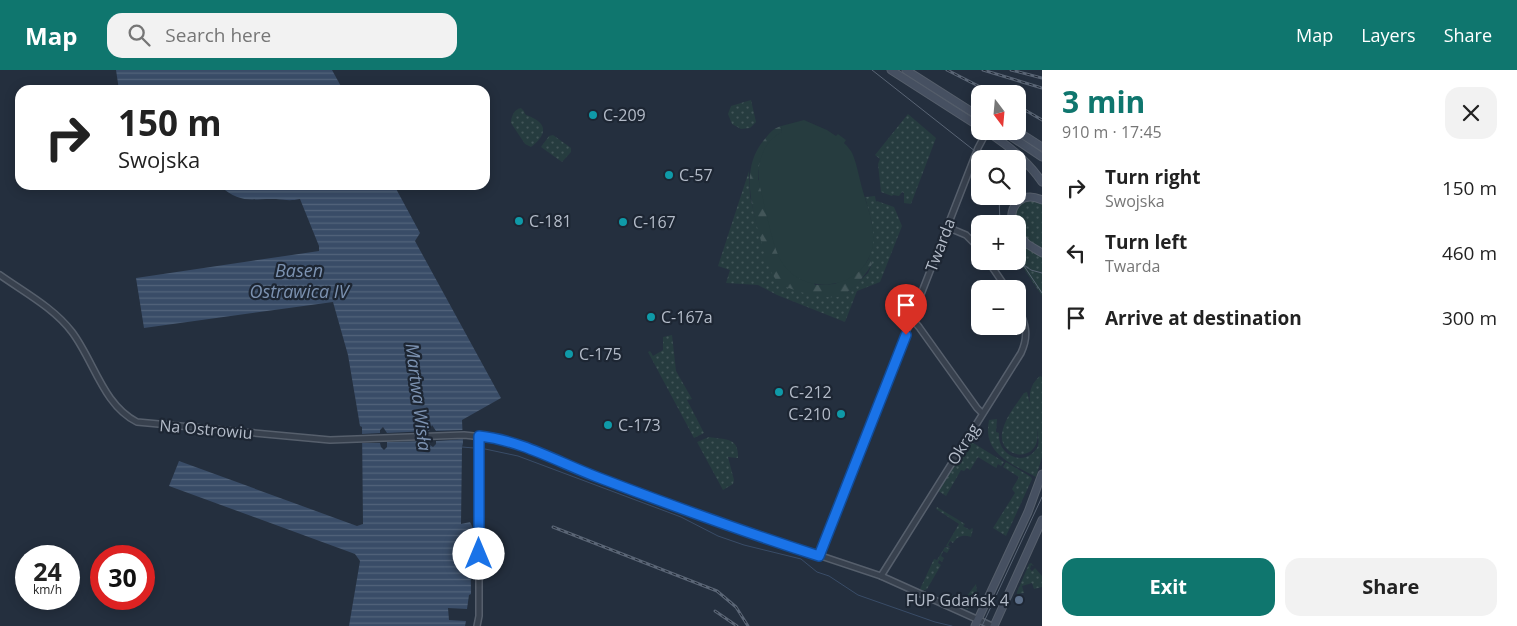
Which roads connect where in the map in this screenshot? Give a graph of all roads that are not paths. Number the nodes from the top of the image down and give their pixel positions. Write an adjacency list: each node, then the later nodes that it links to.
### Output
1 (891, 70): 4 (main road)
2 (906, 70): 3 (main road)
3 (971, 111)
4 (971, 121)
5 (1026, 137): 9 (main road)
6 (982, 140): 14 (street, Twarda)
7 (1000, 140): 11 (main road)
8 (1016, 140): 10 (main road)
9 (1042, 147)
10 (1042, 157)
11 (1042, 182)
12 (1042, 200): 13 (main road)
13 (1011, 215)
14 (947, 227): 15 (street); 19 (street, Twarda)
15 (971, 240)
16 (1026, 244): 17 (main road)
17 (1042, 253)
18 (0, 275): 22 (street, Na Ostrowiu)
19 (912, 319): 21 (street); 25 (street, Twarda)
20 (1026, 335): 21 (street, Okrąg)
21 (982, 413): 26 (street, Okrąg)
22 (479, 436): 25 (street, Na Ostrowiu); 28 (street)
23 (1042, 474): 27 (main road)
24 (1042, 520): 29 (main road)
25 (819, 556): 26 (street, Na Ostrowiu)
26 (881, 576): 27 (street, Na Ostrowiu)
27 (976, 623): 29 (street, Na Ostrowiu)
28 (477, 626)
29 (993, 626)

